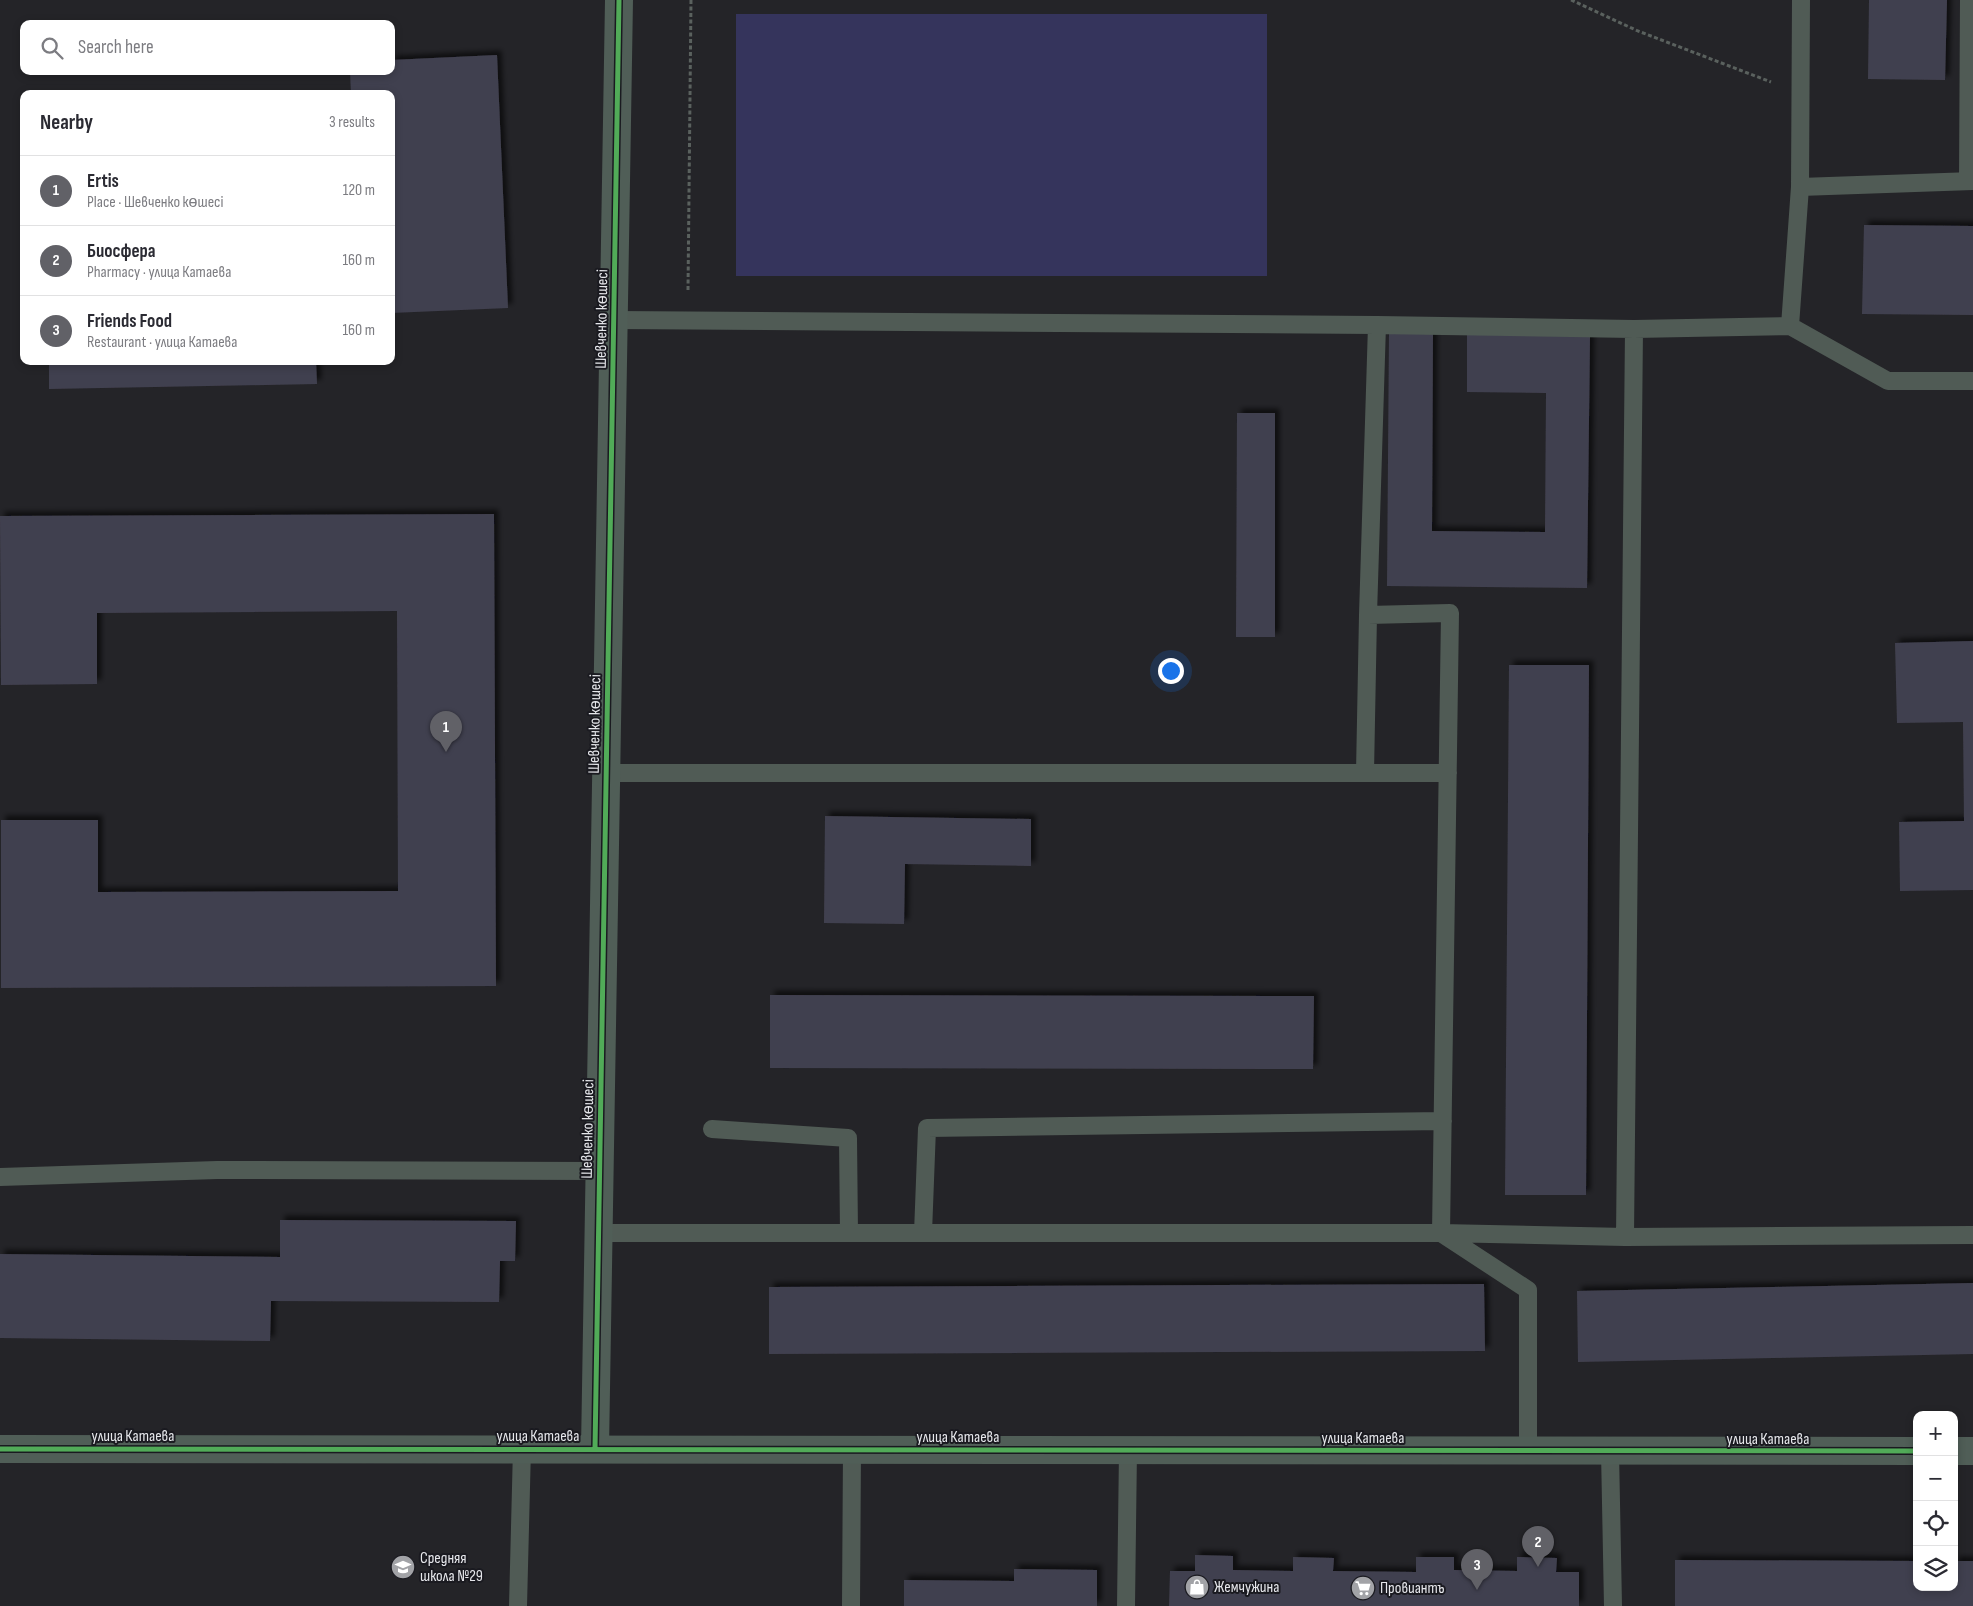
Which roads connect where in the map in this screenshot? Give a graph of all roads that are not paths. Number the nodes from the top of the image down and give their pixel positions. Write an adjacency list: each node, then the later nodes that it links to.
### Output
1 (619, 0): 6 (street, Шевченко көшесі)
2 (1801, 0): 5 (lane)
3 (1969, 0): 4 (lane)
4 (1970, 181): 5 (lane)
5 (1800, 187): 8 (lane)
6 (614, 320): 7 (lane); 12 (street, Шевченко көшесі)
7 (1377, 325): 9 (lane); 11 (lane)
8 (1790, 326): 9 (lane); 10 (lane)
9 (1634, 328): 24 (lane)
10 (1973, 381)
11 (1368, 615): 13 (lane); 14 (lane)
12 (607, 772): 13 (lane); 17 (street, Шевченко көшесі)
13 (1365, 773): 14 (lane)
14 (1448, 773): 15 (lane)
15 (1443, 1122): 21 (lane); 22 (lane)
16 (712, 1128): 20 (lane)
17 (600, 1171): 18 (lane); 19 (street, Шевченко көшесі)
18 (0, 1177)
19 (599, 1233): 20 (lane); 27 (street, Шевченко көшесі)
20 (849, 1233): 21 (lane)
21 (923, 1233): 22 (lane)
22 (1441, 1233): 24 (lane); 30 (lane)
23 (1973, 1235): 24 (lane)
24 (1625, 1237)
25 (522, 1448): 26 (street, улица Катаева); 27 (street, улица Катаева); 35 (lane)
26 (0, 1449)
27 (595, 1449): 28 (street, улица Катаева)
28 (852, 1449): 29 (street, улица Катаева); 36 (lane)
29 (1128, 1450): 30 (street, улица Катаева); 37 (lane)
30 (1528, 1450): 31 (street, улица Катаева)
31 (1610, 1451): 32 (street, улица Катаева); 38 (lane)
32 (1913, 1451)
33 (1958, 1451): 34 (street)
34 (1973, 1451)
35 (518, 1606)
36 (851, 1606)
37 (1126, 1606)
38 (1613, 1606)

